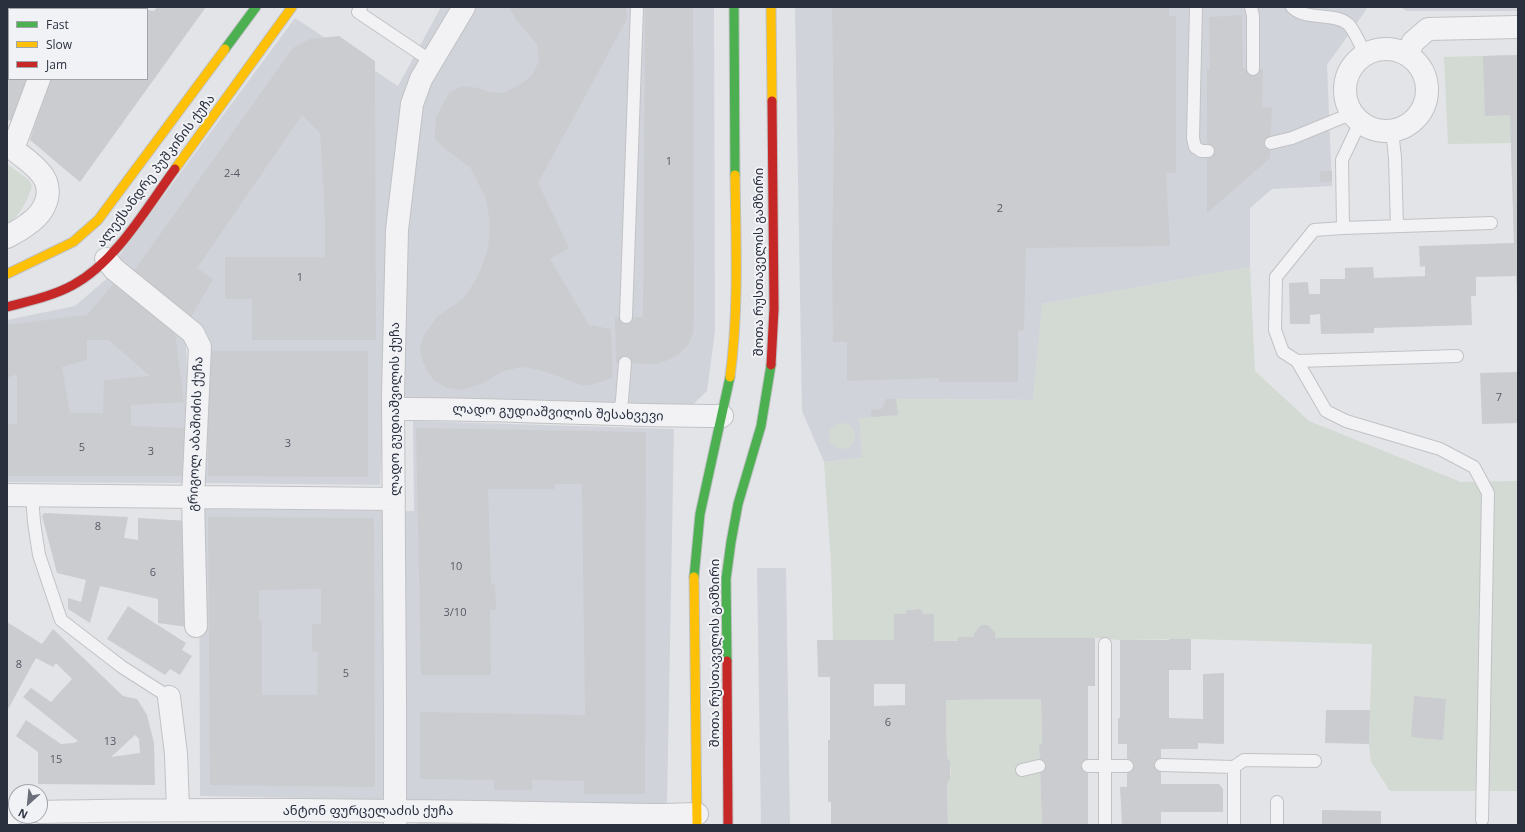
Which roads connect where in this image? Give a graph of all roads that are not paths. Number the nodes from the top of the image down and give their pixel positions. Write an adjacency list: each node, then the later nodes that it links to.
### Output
1 (256, 7): 27 (main road, ალექსანდრე პუშკინის ქუჩა)
2 (292, 7): 26 (main road, ალექსანდრე პუშკინის ქუჩა)
3 (361, 7): 14 (lane)
4 (464, 7): 14 (street, ლადო გუდიაშვილის ქუჩა)
5 (637, 7): 29 (lane)
6 (734, 7): 35 (main road, შოთა რუსთაველის გამზირი)
7 (771, 7): 57 (main road, შოთა რუსთაველის გამზირი)
8 (1196, 7): 21 (lane)
9 (1251, 7): 15 (lane)
10 (1292, 7): 12 (lane)
11 (1518, 27): 13 (street)
12 (1365, 54): 13 (street); 17 (street)
13 (1408, 54): 18 (street)
14 (431, 60): 33 (street, ლადო გუდიაშვილის ქუჩა)
15 (1253, 69)
16 (39, 80): 20 (street)
17 (1357, 118): 18 (street); 19 (lane); 24 (lane)
18 (1392, 130): 23 (lane)
19 (1270, 143)
20 (10, 147): 25 (street)
21 (1208, 151)
22 (1491, 223): 23 (lane)
23 (1397, 226): 24 (lane)
24 (1343, 228): 31 (lane)
25 (7, 237)
26 (106, 259): 28 (main road, ალექსანდრე პუშკინის ქუჩა); 38 (street, გრიგოლ აბაშიძის ქუჩა)
27 (7, 274)
28 (7, 307)
29 (626, 317)
30 (1457, 356): 31 (lane)
31 (1297, 361): 56 (lane)
32 (625, 363): 34 (lane)
33 (393, 409): 34 (street, ლადო გუდიაშვილის შესახვევი); 39 (street, ლადო გუდიაშვილის ქუჩა)
34 (619, 414): 35 (street, ლადო გუდიაშვილის შესახვევი)
35 (722, 416): 55 (main road, შოთა რუსთაველის გამზირი)
36 (7, 495): 37 (street)
37 (32, 496): 38 (street); 42 (lane)
38 (193, 498): 39 (street); 40 (street, გრიგოლ აბაშიძის ქუჩა)
39 (394, 499): 54 (street, ლადო გუდიაშვილის ქუჩა)
40 (196, 626)
41 (1105, 644): 46 (lane)
42 (169, 697): 52 (street)
43 (1315, 761): 49 (lane)
44 (1040, 766): 50 (lane)
45 (1088, 766): 46 (lane)
46 (1105, 766): 47 (lane); 58 (lane)
47 (1127, 766)
48 (1161, 766): 49 (lane)
49 (1234, 767): 59 (lane)
50 (1022, 770)
51 (1277, 802): 60 (lane)
52 (178, 810): 53 (street, ანტონ ფურცელაძის ქუჩა); 54 (street, ანტონ ფურცელაძის ქუჩა)
53 (48, 812)
54 (395, 818): 55 (street, ანტონ ფურცელაძის ქუჩა)
55 (697, 820)
56 (1482, 820)
57 (728, 825)
58 (1104, 825)
59 (1234, 825)
60 (1277, 825)

